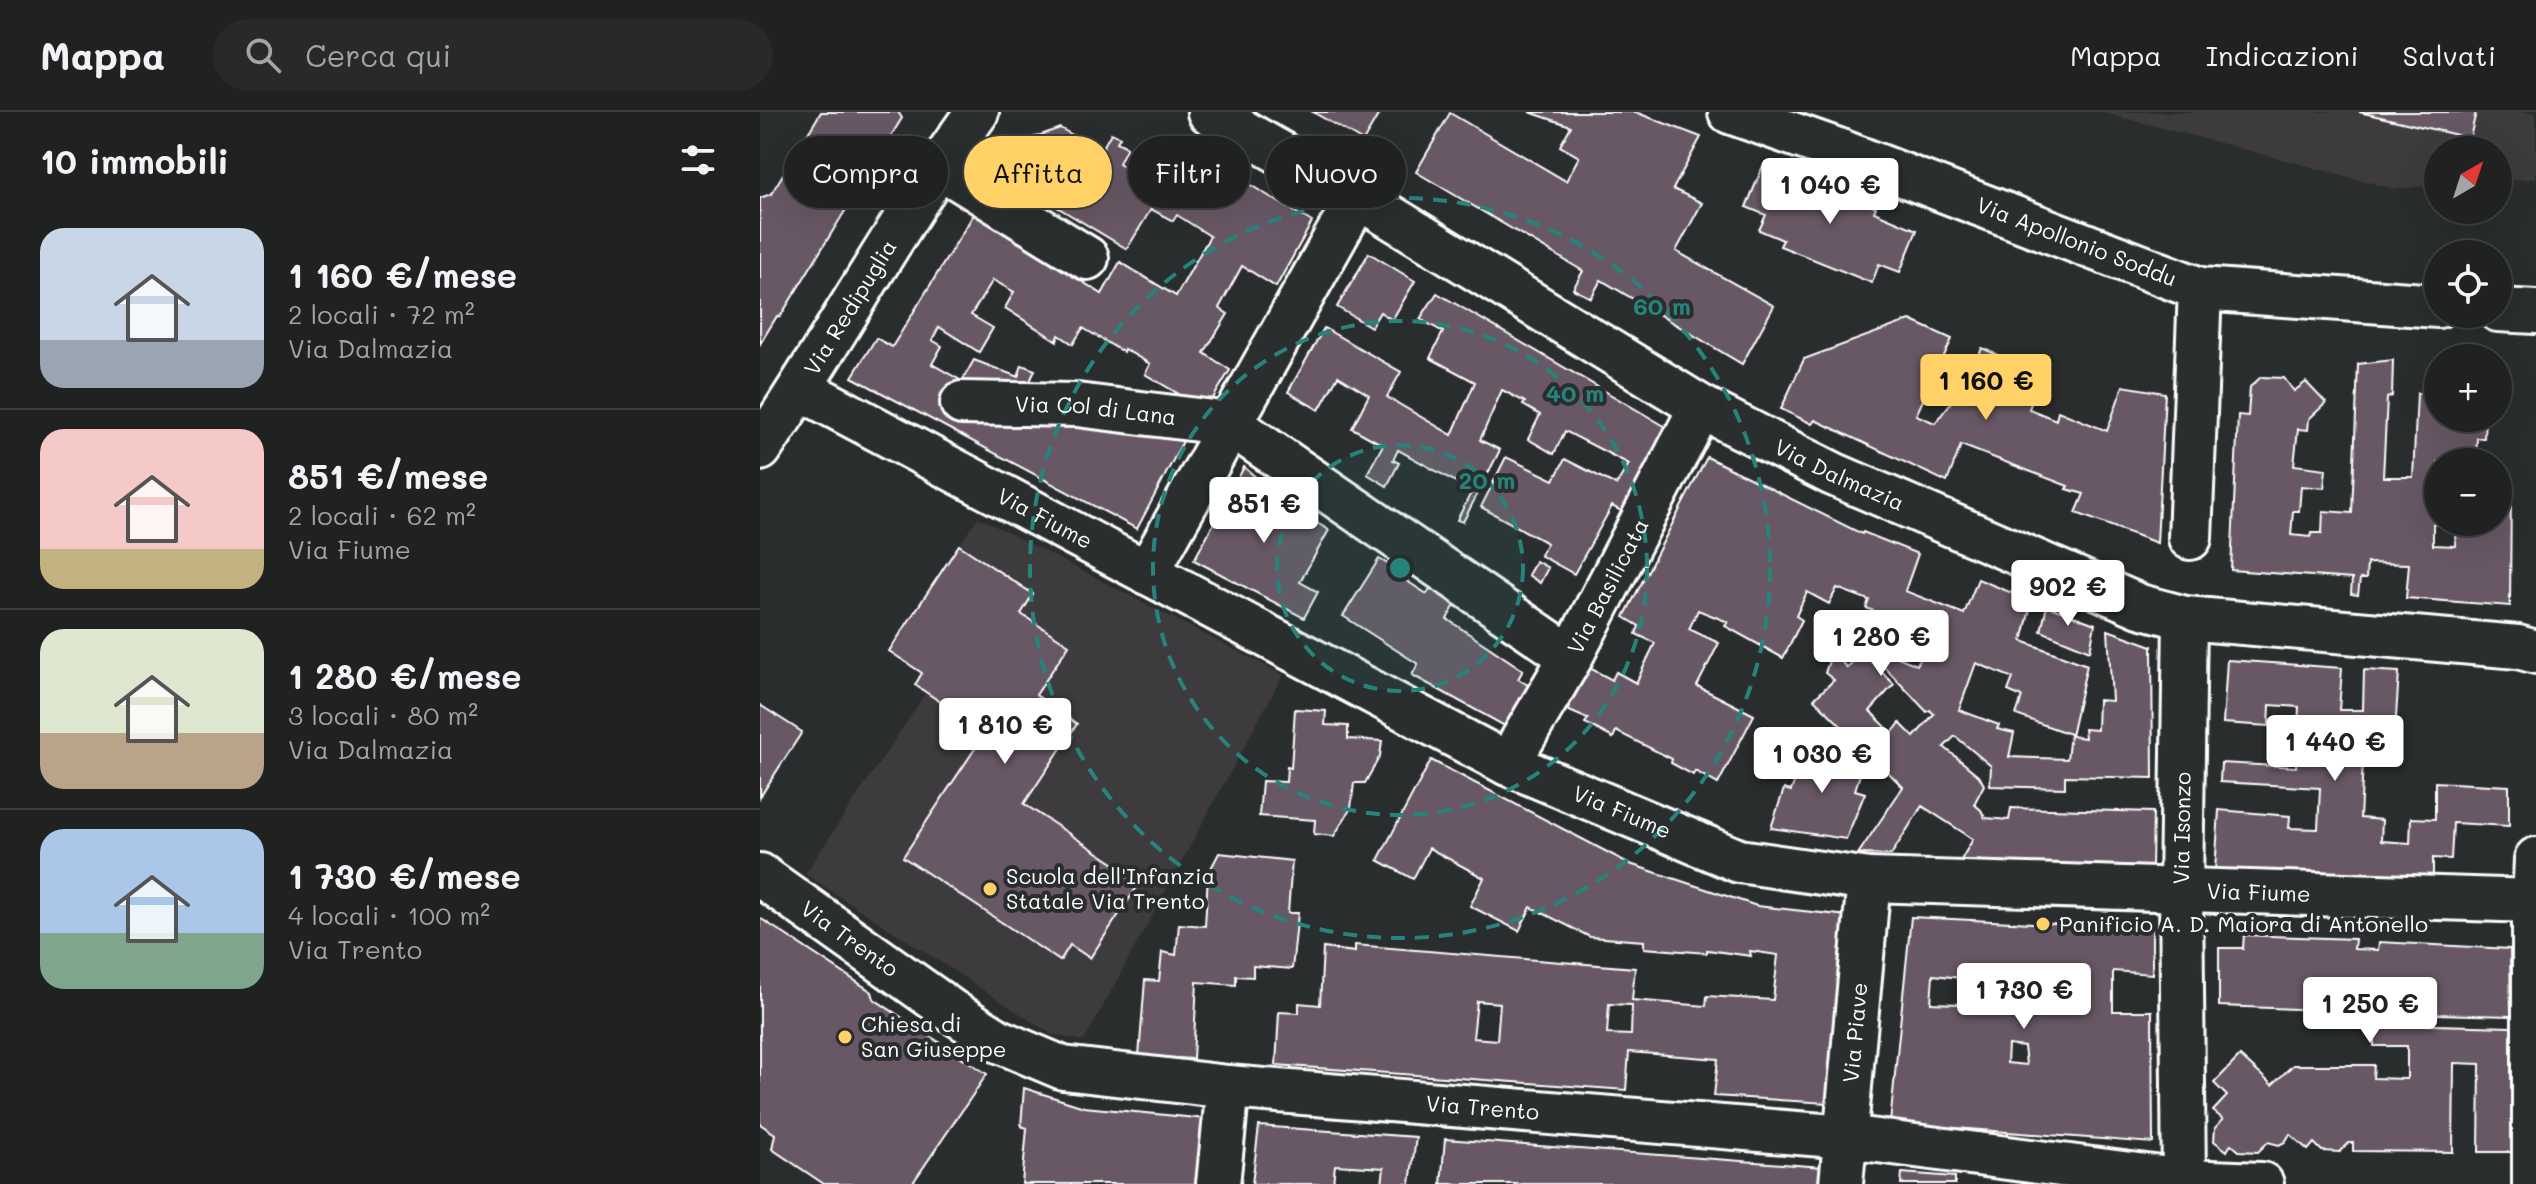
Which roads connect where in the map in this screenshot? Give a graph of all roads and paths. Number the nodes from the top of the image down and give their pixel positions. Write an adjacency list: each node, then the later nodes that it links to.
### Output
1 (977, 112): 5 (street, Via Redipuglia)
2 (1209, 112): 4 (street, Via Dalmazia)
3 (1730, 112): 11 (street, Via Apollonio Soddu)
4 (1266, 145)
5 (948, 152)
6 (948, 172): 10 (street)
7 (912, 208): 15 (street, Via Redipuglia)
8 (1352, 208): 18 (street)
9 (1376, 208): 17 (street, Via Dalmazia)
10 (1087, 258)
11 (2200, 289): 12 (street, Via Apollonio Soddu); 20 (street)
12 (2424, 305)
13 (2512, 311): 14 (street)
14 (2536, 312)
15 (801, 389): 19 (street, Via Redipuglia); 21 (street, Via Fiume)
16 (962, 403): 18 (street, Via Col di Lana)
17 (1701, 407): 22 (street, Via Dalmazia); 24 (street, Via Basilicata)
18 (1230, 424): 21 (street); 24 (street)
19 (760, 449)
20 (2190, 538)
21 (1147, 573): 25 (street, Via Fiume)
22 (2185, 618): 23 (street, Via Dalmazia); 29 (street, Via Isonzo)
23 (2536, 652)
24 (1571, 657): 25 (street, Via Basilicata)
25 (1508, 764): 28 (street, Via Fiume)
26 (2536, 859): 30 (street)
27 (760, 875): 31 (street, Via Trento)
28 (1869, 880): 29 (street, Via Fiume); 32 (street, Via Piave)
29 (2181, 889): 30 (street, Via Fiume); 33 (street, Via Isonzo)
30 (2534, 901): 37 (street)
31 (1228, 1087): 32 (street, Via Trento); 34 (street)
32 (1847, 1137): 33 (street, Via Trento); 35 (street, Via Piave)
33 (2184, 1182): 36 (street, Via Trento)
34 (1218, 1184)
35 (1841, 1184)
36 (2262, 1184)
37 (2534, 1184)

